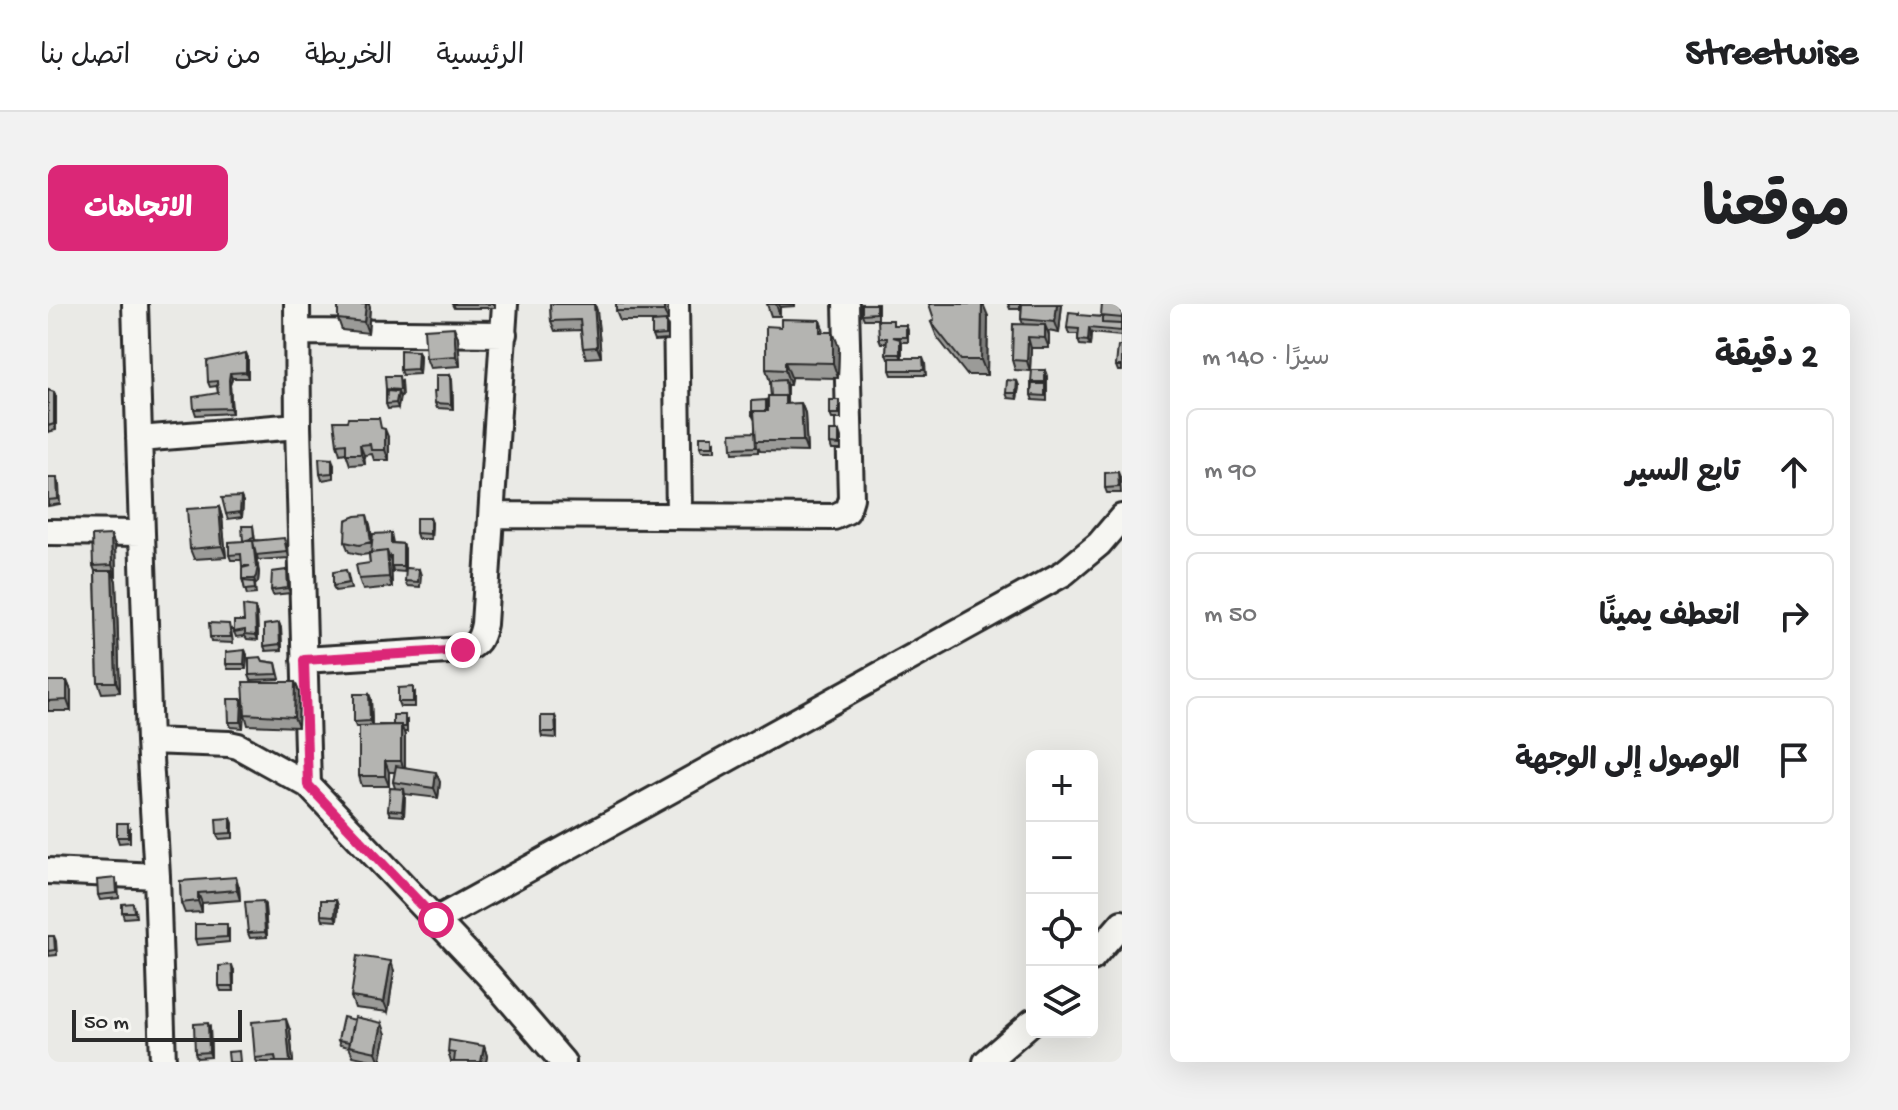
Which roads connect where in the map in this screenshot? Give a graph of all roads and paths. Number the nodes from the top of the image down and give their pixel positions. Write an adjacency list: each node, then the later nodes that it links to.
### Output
1 (135, 304): 9 (street)
2 (297, 304): 6 (street)
3 (505, 304): 7 (street)
4 (676, 304): 11 (street)
5 (846, 304): 11 (street)
6 (298, 332): 7 (street); 8 (street)
7 (504, 334): 10 (street)
8 (298, 426): 9 (street); 15 (street)
9 (139, 439): 14 (street)
10 (492, 515): 11 (street); 15 (street)
11 (679, 516)
12 (1122, 517): 20 (street)
13 (48, 532): 14 (street)
14 (142, 533): 16 (street)
15 (304, 660): 17 (street)
16 (149, 741): 17 (street); 19 (street)
17 (308, 785): 20 (street)
18 (48, 871): 19 (street)
19 (157, 876): 24 (street)
20 (436, 920): 25 (street)
21 (1122, 923): 22 (street)
22 (1098, 951)
23 (1026, 1027): 26 (street)
24 (163, 1062)
25 (563, 1062)
26 (986, 1062)

